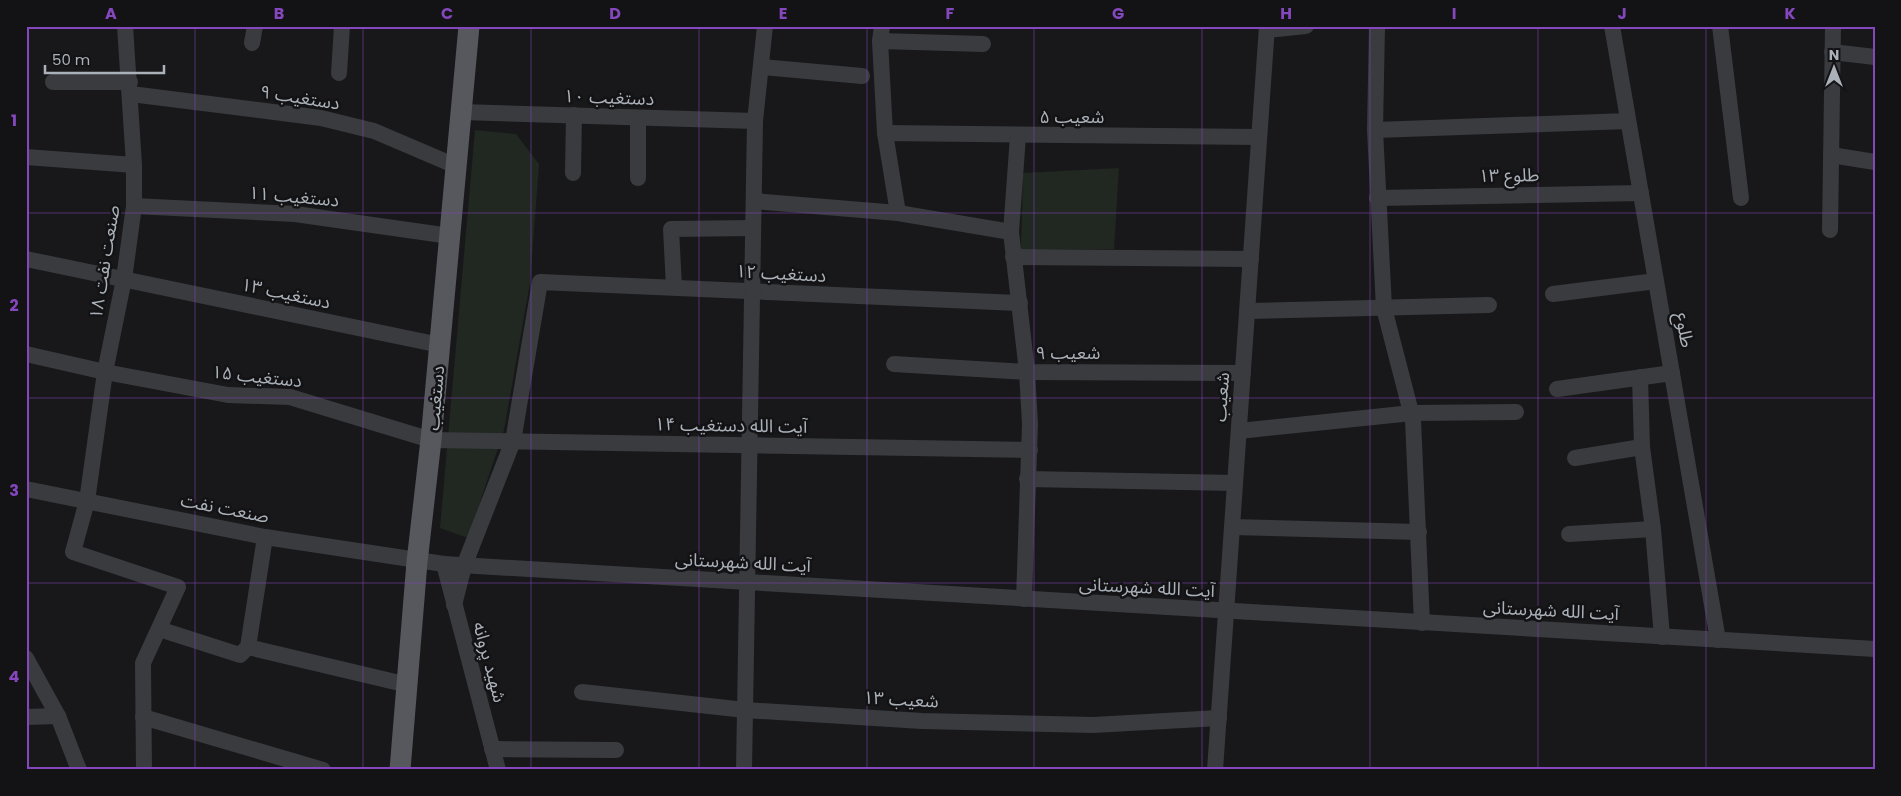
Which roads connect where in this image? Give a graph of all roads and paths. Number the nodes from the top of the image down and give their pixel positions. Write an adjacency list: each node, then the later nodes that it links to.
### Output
1 (125, 26): 21 (street, صنعت نفت ۱۸)
2 (255, 26): 13 (street)
3 (342, 26): 18 (street)
4 (469, 26): 22 (main road, دستغیب)
5 (765, 26): 17 (street)
6 (1306, 26): 11 (street)
7 (1377, 26): 27 (street)
8 (1612, 26): 26 (street, طلوع)
9 (1720, 26): 40 (street)
10 (1833, 26): 15 (street)
11 (1267, 28): 30 (street, شعیب)
12 (881, 34): 14 (street); 28 (street)
13 (252, 43)
14 (983, 44)
15 (1832, 52): 16 (street); 31 (street)
16 (1875, 57)
17 (761, 67): 19 (street); 25 (street)
18 (339, 74)
19 (862, 76)
20 (53, 82): 21 (street, دستغیب ۹)
21 (130, 88): 34 (street, صنعت نفت ۱۸); 35 (street, دستغیب ۹)
22 (461, 112): 23 (street, دستغیب ۱۰); 35 (main road, دستغیب)
23 (574, 115): 24 (street, دستغیب ۱۰); 36 (street)
24 (638, 118): 25 (street, دستغیب ۱۰); 37 (street)
25 (755, 121): 41 (street)
26 (1628, 121): 27 (street); 38 (street, طلوع)
27 (1375, 130): 39 (street)
28 (886, 133): 29 (street, شعیب ۵); 43 (street)
29 (1018, 136): 30 (street, شعیب ۵); 46 (street)
30 (1259, 137): 50 (street, شعیب)
31 (1831, 155): 33 (street); 45 (street)
32 (26, 156): 34 (street)
33 (1875, 162)
34 (134, 165): 42 (street, صنعت نفت ۱۸)
35 (456, 166): 47 (main road, دستغیب)
36 (573, 174)
37 (638, 178)
38 (1641, 193): 39 (street, طلوع ۱۳); 52 (street, طلوع)
39 (1377, 198): 58 (street)
40 (1741, 198)
41 (754, 201): 43 (street); 44 (street)
42 (134, 206): 47 (street, دستغیب ۱۱); 51 (street, صنعت نفت ۱۸)
43 (898, 213): 46 (street)
44 (753, 228): 53 (street); 54 (street)
45 (1830, 230)
46 (1011, 232): 48 (street)
47 (450, 236): 60 (main road, دستغیب)
48 (1013, 257): 50 (street); 56 (street)
49 (26, 259): 51 (street, دستغیب ۱۳)
50 (1251, 260): 59 (street, شعیب)
51 (124, 279): 60 (street, دستغیب ۱۳); 63 (street, صنعت نفت ۱۸)
52 (1656, 281): 55 (street); 66 (street, طلوع)
53 (674, 288): 54 (street, دستغیب ۱۲); 73 (street, دستغیب ۱۲)
54 (752, 292): 56 (street, دستغیب ۱۲); 74 (street)
55 (1552, 294)
56 (1020, 303): 64 (street)
57 (1489, 305): 58 (street)
58 (1384, 308): 59 (street); 70 (street)
59 (1247, 312): 65 (street, شعیب)
60 (440, 345): 72 (main road, دستغیب)
61 (26, 354): 63 (street, دستغیب ۱۵)
62 (894, 364): 64 (street, شعیب ۹)
63 (105, 372): 72 (street, دستغیب ۱۵); 81 (street, صنعت نفت ۱۸)
64 (1027, 372): 65 (street, شعیب ۹); 76 (street)
65 (1243, 373): 71 (street, شعیب)
66 (1672, 373): 67 (street); 97 (street, طلوع)
67 (1640, 377): 68 (street); 75 (street)
68 (1557, 389)
69 (1516, 412): 70 (street)
70 (1412, 413): 71 (street); 84 (street)
71 (1239, 431): 79 (street, شعیب)
72 (431, 440): 73 (street, آیت الله دستغیب ۱۴); 87 (main road, دستغیب)
73 (513, 441): 74 (street, آیت الله دستغیب ۱۴); 89 (street)
74 (750, 446): 76 (street, آیت الله دستغیب ۱۴); 90 (street)
75 (1642, 447): 77 (street); 83 (street)
76 (1030, 450): 78 (street)
77 (1575, 458)
78 (1027, 479): 79 (street); 91 (street)
79 (1235, 483): 82 (street, شعیب)
80 (26, 489): 81 (street, صنعت نفت)
81 (86, 501): 86 (street, صنعت نفت); 95 (street, صنعت نفت ۱۸)
82 (1232, 527): 84 (street); 93 (street, شعیب)
83 (1653, 529): 85 (street); 96 (street)
84 (1419, 532): 94 (street)
85 (1569, 534)
86 (265, 536): 87 (street, صنعت نفت); 98 (street)
87 (417, 562): 88 (street, آیت الله شهرستانی); 101 (main road, دستغیب)
88 (444, 564): 89 (street, آیت الله شهرستانی); 92 (street, شهید پروانه)
89 (464, 566): 90 (street, آیت الله شهرستانی); 92 (street)
90 (747, 583): 91 (street, آیت الله شهرستانی); 103 (street)
91 (1024, 599): 93 (street, آیت الله شهرستانی)
92 (454, 605): 108 (street, شهید پروانه)
93 (1226, 612): 94 (street, آیت الله شهرستانی); 107 (street, شعیب)
94 (1422, 623): 96 (street, آیت الله شهرستانی)
95 (159, 629): 98 (street); 106 (street)
96 (1662, 637): 97 (street, آیت الله شهرستانی)
97 (1718, 640): 99 (street, آیت الله شهرستانی)
98 (248, 647): 101 (street)
99 (1875, 649)
100 (26, 658): 104 (street)
101 (408, 684): 113 (main road, دستغیب)
102 (582, 692): 103 (street, شعیب ۱۳)
103 (745, 710): 107 (street, شعیب ۱۳); 115 (street)
104 (58, 716): 105 (street); 110 (street)
105 (26, 717)
106 (143, 717): 111 (street); 112 (street)
107 (1219, 718): 116 (street, شعیب)
108 (492, 749): 109 (street); 114 (street, شهید پروانه)
109 (616, 750)
110 (79, 770)
111 (144, 770)
112 (323, 770)
113 (400, 770)
114 (498, 770)
115 (744, 770)
116 (1215, 770)

